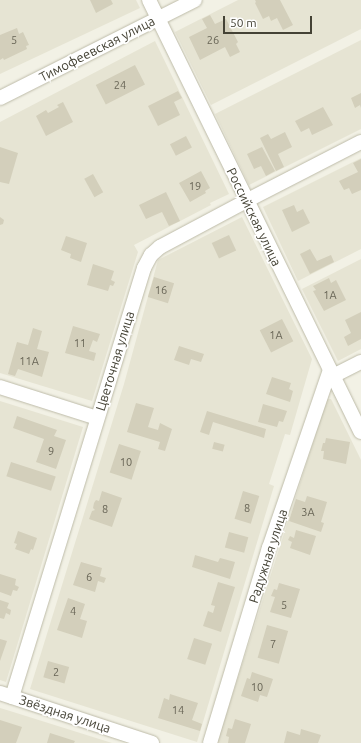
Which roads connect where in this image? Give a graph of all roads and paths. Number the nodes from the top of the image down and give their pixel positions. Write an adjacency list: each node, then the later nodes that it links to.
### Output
1 (149, 0): 3 (street, Российская улица)
2 (195, 0): 3 (street, Тимофеевская улица)
3 (158, 19): 4 (street, Тимофеевская улица); 6 (street, Российская улица)
4 (0, 98)
5 (361, 142): 6 (street, Цветочная улица)
6 (246, 201): 8 (street, Российская улица); 10 (street, Цветочная улица)
7 (361, 362): 8 (street)
8 (332, 373): 11 (street, Российская улица); 14 (street, Радужная улица)
9 (0, 387): 10 (street)
10 (97, 418): 12 (street, Цветочная улица)
11 (361, 432)
12 (6, 695): 13 (street, Звёздная улица)
13 (152, 743)
14 (210, 743)

